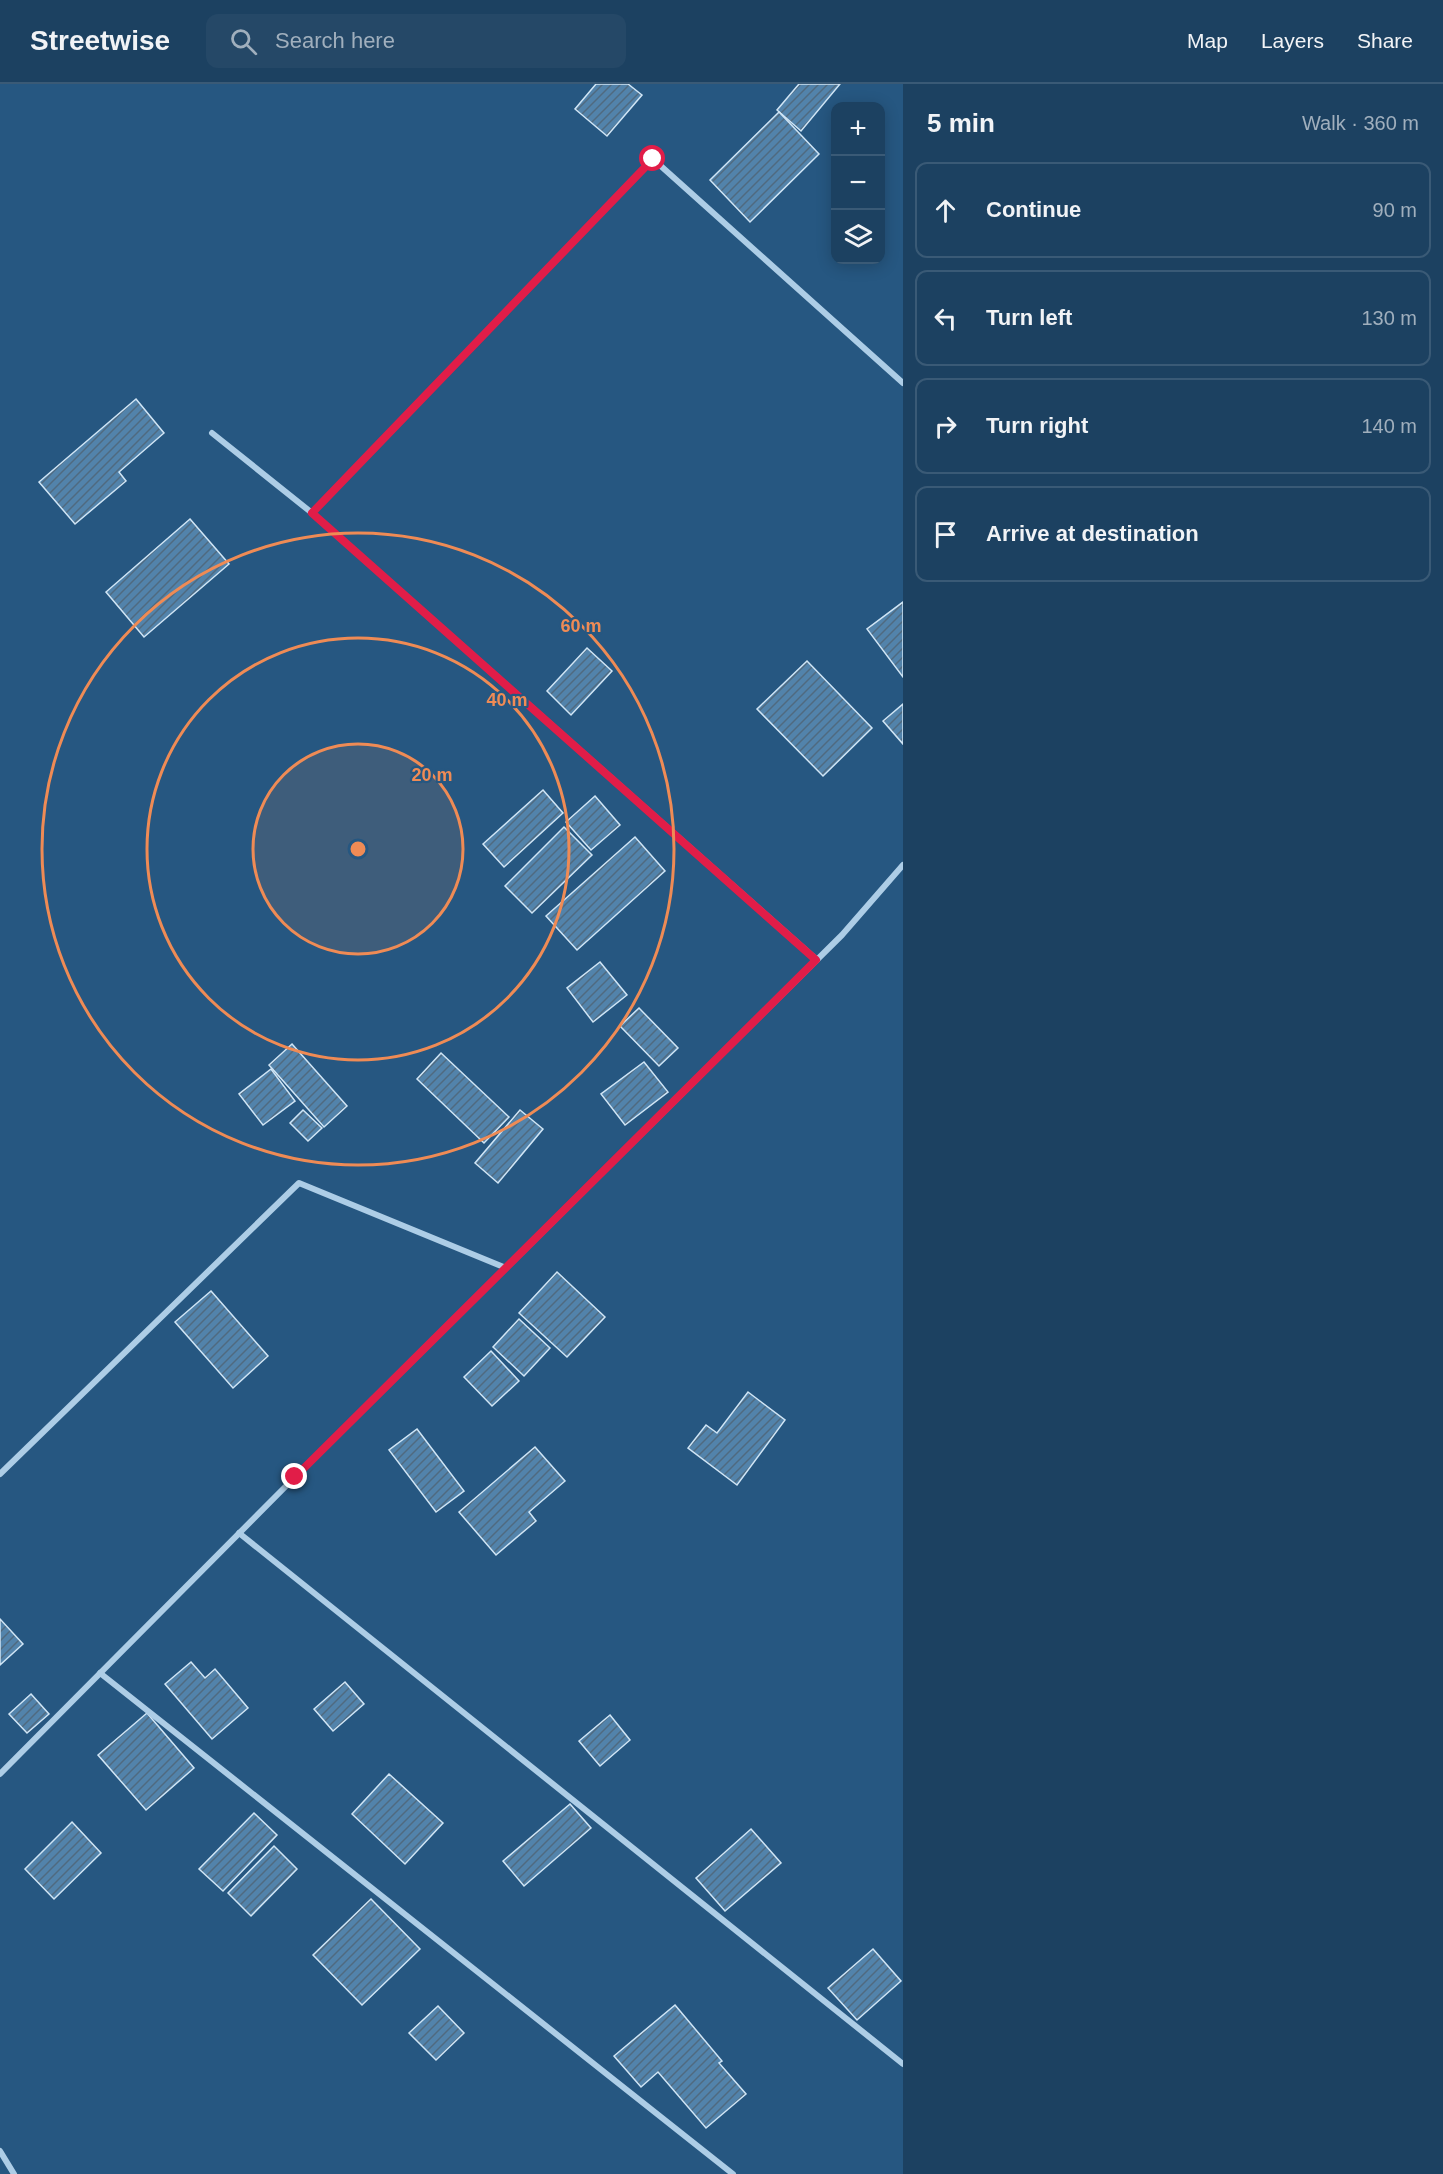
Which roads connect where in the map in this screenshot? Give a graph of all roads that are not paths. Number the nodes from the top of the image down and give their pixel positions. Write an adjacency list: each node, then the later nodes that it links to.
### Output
1 (903, 382): 3 (street)
2 (212, 434): 3 (street)
3 (312, 513): 5 (street)
4 (903, 865): 5 (street)
5 (816, 960): 6 (street)
6 (506, 1268): 7 (street); 8 (street)
7 (0, 1474)
8 (239, 1533): 9 (street); 11 (street)
9 (100, 1673): 10 (street); 14 (street)
10 (0, 1774)
11 (903, 2064)
12 (0, 2151): 13 (street)
13 (14, 2174)
14 (733, 2174)

